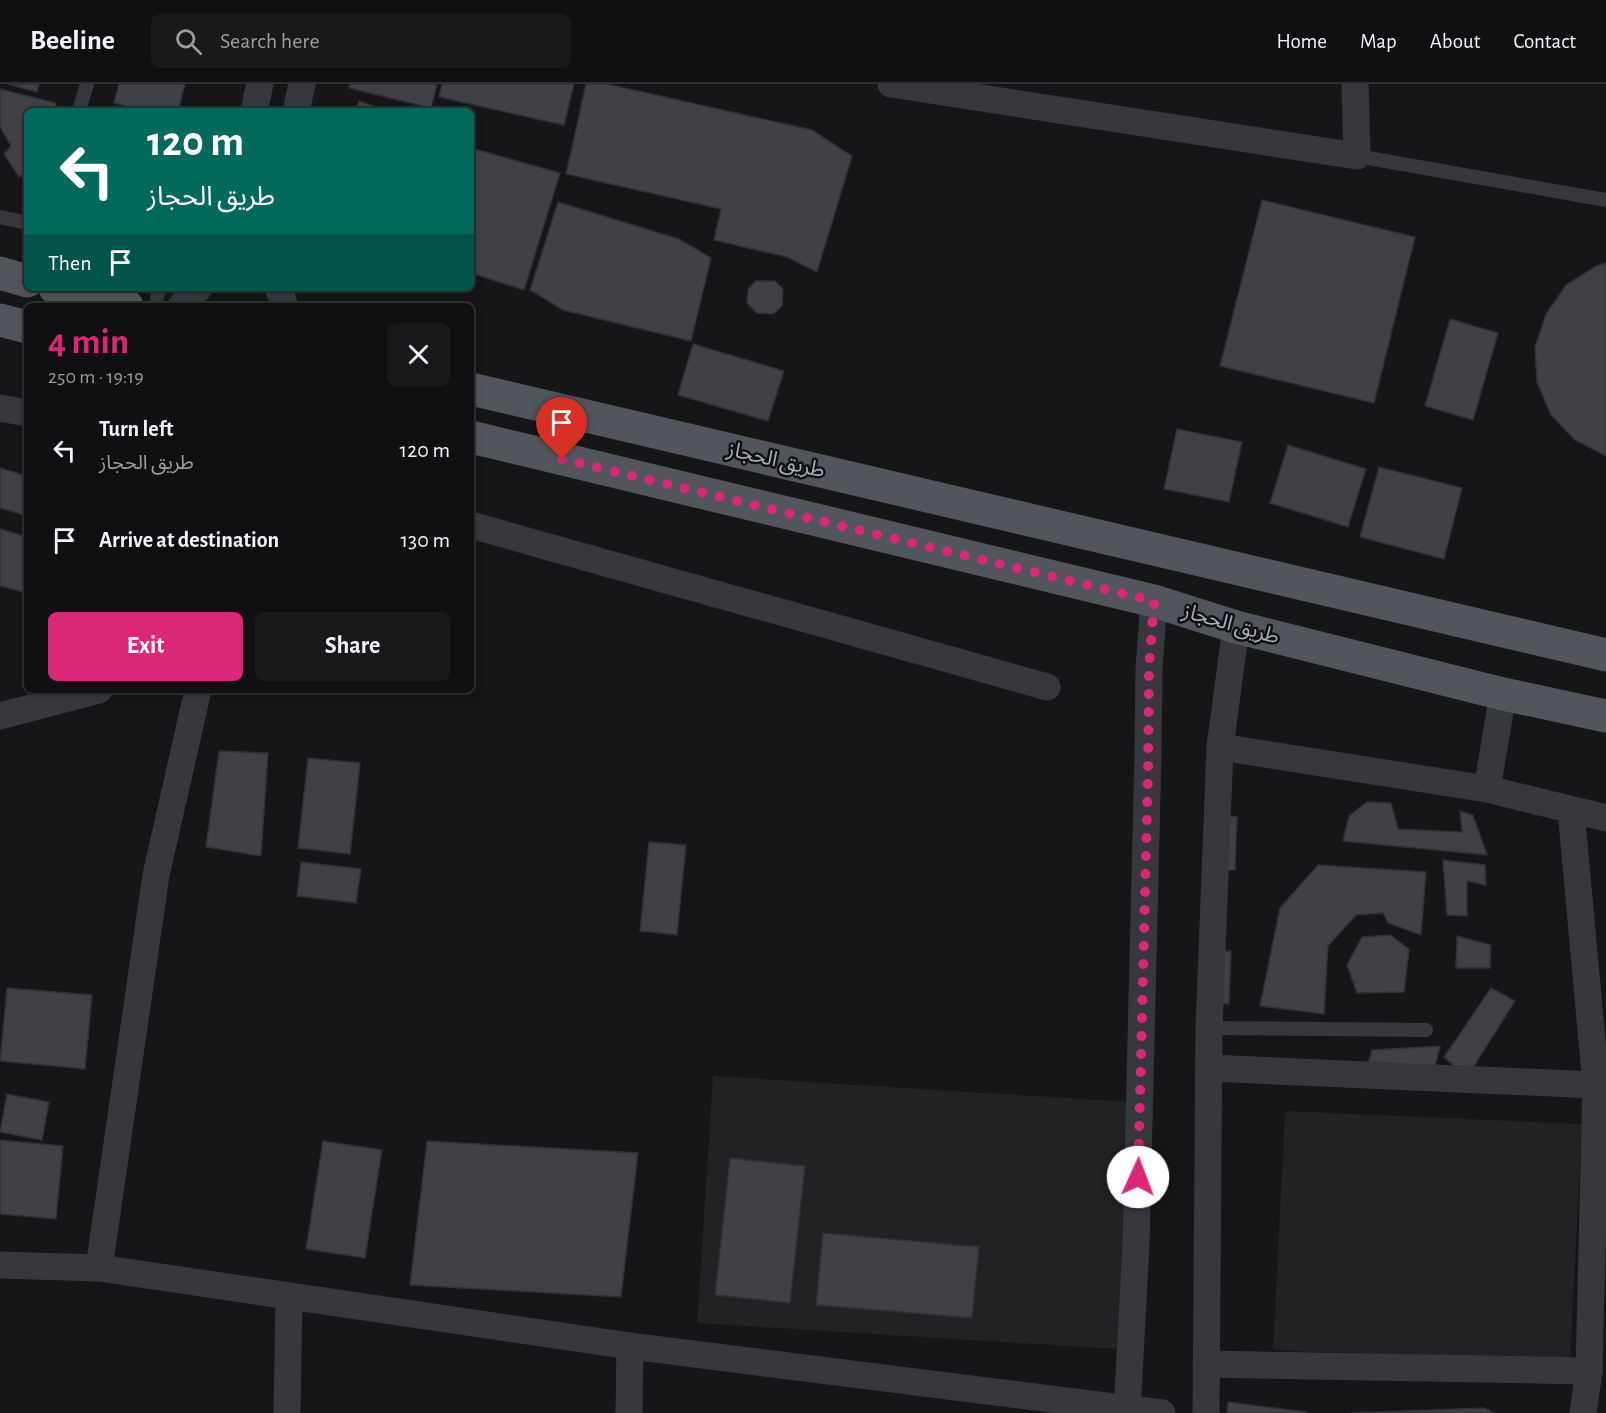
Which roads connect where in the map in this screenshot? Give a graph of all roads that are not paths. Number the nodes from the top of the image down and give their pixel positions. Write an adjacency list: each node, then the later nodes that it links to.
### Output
1 (87, 84): 6 (lane)
2 (261, 84): 7 (street)
3 (302, 84): 8 (street)
4 (891, 84): 9 (street)
5 (1355, 84): 9 (street)
6 (79, 108)
7 (255, 108)
8 (297, 108)
9 (1357, 156): 10 (lane)
10 (1606, 200)
11 (0, 217): 12 (lane)
12 (24, 223)
13 (0, 273): 14 (main road)
14 (24, 280)
15 (67, 291): 17 (main road)
16 (196, 291): 18 (street)
17 (116, 303)
18 (184, 303)
19 (0, 320): 20 (main road)
20 (24, 326)
21 (474, 389): 28 (main road, طريق الحجاز)
22 (0, 408): 23 (street)
23 (24, 412)
24 (474, 438): 26 (main road, طريق الحجاز)
25 (474, 526): 29 (street)
26 (1154, 601): 27 (main road, طريق الحجاز); 49 (street)
27 (1236, 627): 32 (main road, طريق الحجاز); 35 (street)
28 (1606, 655)
29 (1047, 687)
30 (88, 693): 33 (street)
31 (197, 693): 44 (street)
32 (1503, 694): 34 (main road, طريق الحجاز); 36 (street)
33 (0, 716)
34 (1606, 716)
35 (1220, 747): 36 (street); 39 (street)
36 (1487, 789): 37 (street)
37 (1571, 810): 38 (street); 42 (street)
38 (1606, 818)
39 (1209, 1028): 40 (lane); 41 (street)
40 (1426, 1030)
41 (1210, 1068): 42 (street); 47 (street)
42 (1596, 1085): 48 (street)
43 (0, 1265): 44 (street)
44 (99, 1268): 45 (street)
45 (289, 1297): 46 (street); 50 (street)
46 (630, 1346): 49 (street); 51 (street)
47 (1206, 1364): 48 (street); 53 (street)
48 (1588, 1371): 54 (street)
49 (1127, 1411): 52 (street)
50 (287, 1413)
51 (629, 1413)
52 (1162, 1413)
53 (1206, 1413)
54 (1583, 1413)

